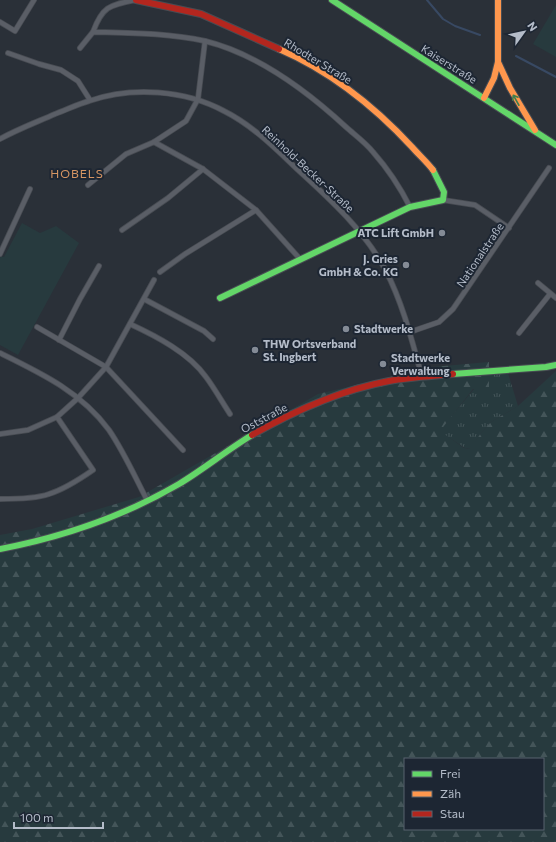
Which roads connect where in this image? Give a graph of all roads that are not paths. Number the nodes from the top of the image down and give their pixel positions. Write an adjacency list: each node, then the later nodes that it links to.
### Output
1 (34, 0): 5 (street)
2 (135, 0): 6 (street, Rhodter Straße); 22 (main road, Rhodter Straße)
3 (332, 0): 11 (main road, Kaiserstraße)
4 (498, 0): 10 (main road)
5 (0, 22)
6 (93, 32): 7 (street); 8 (street, Rhodter Straße)
7 (205, 41): 12 (street); 23 (street)
8 (80, 48)
9 (8, 53): 13 (street)
10 (498, 62): 11 (main road); 14 (main road, one-way to 10)
11 (484, 98): 14 (main road, Kaiserstraße)
12 (198, 99): 13 (street, Reinhold-Becker-Straße); 16 (street); 27 (street, Reinhold-Becker-Straße)
13 (90, 100): 15 (street, Reinhold-Becker-Straße)
14 (537, 133): 17 (main road, Kaiserstraße)
15 (0, 139)
16 (154, 142): 19 (street); 20 (street)
17 (556, 145)
18 (550, 168): 25 (street, Nationalstraße)
19 (203, 169): 24 (street); 26 (street)
20 (88, 185)
21 (30, 189): 28 (street)
22 (443, 200): 23 (main road); 25 (street)
23 (410, 207): 27 (main road)
24 (256, 210): 29 (street); 31 (street)
25 (509, 228): 40 (street, Nationalstraße)
26 (122, 230)
27 (360, 232): 29 (main road); 40 (street, Reinhold-Becker-Straße)
28 (0, 254)
29 (300, 259): 36 (main road)
30 (99, 266): 43 (street)
31 (160, 272)
32 (154, 280): 35 (street)
33 (538, 283): 34 (street)
34 (550, 294): 37 (street); 41 (street)
35 (144, 298): 38 (street); 42 (street)
36 (220, 298)
37 (556, 298)
38 (130, 324): 46 (street); 49 (street)
39 (37, 327): 43 (street)
40 (410, 332): 47 (street, Reinhold-Becker-Straße)
41 (519, 333)
42 (213, 339)
43 (59, 340): 46 (street)
44 (0, 353): 48 (street)
45 (556, 365): 47 (main road, Oststraße)
46 (106, 367): 48 (street); 52 (street)
47 (422, 377): 54 (main road, Oststraße)
48 (78, 398): 50 (street); 54 (street)
49 (230, 414)
50 (57, 417): 51 (street); 53 (street)
51 (0, 434)
52 (183, 450)
53 (0, 499)
54 (147, 500): 55 (main road, Oststraße)
55 (0, 549)

